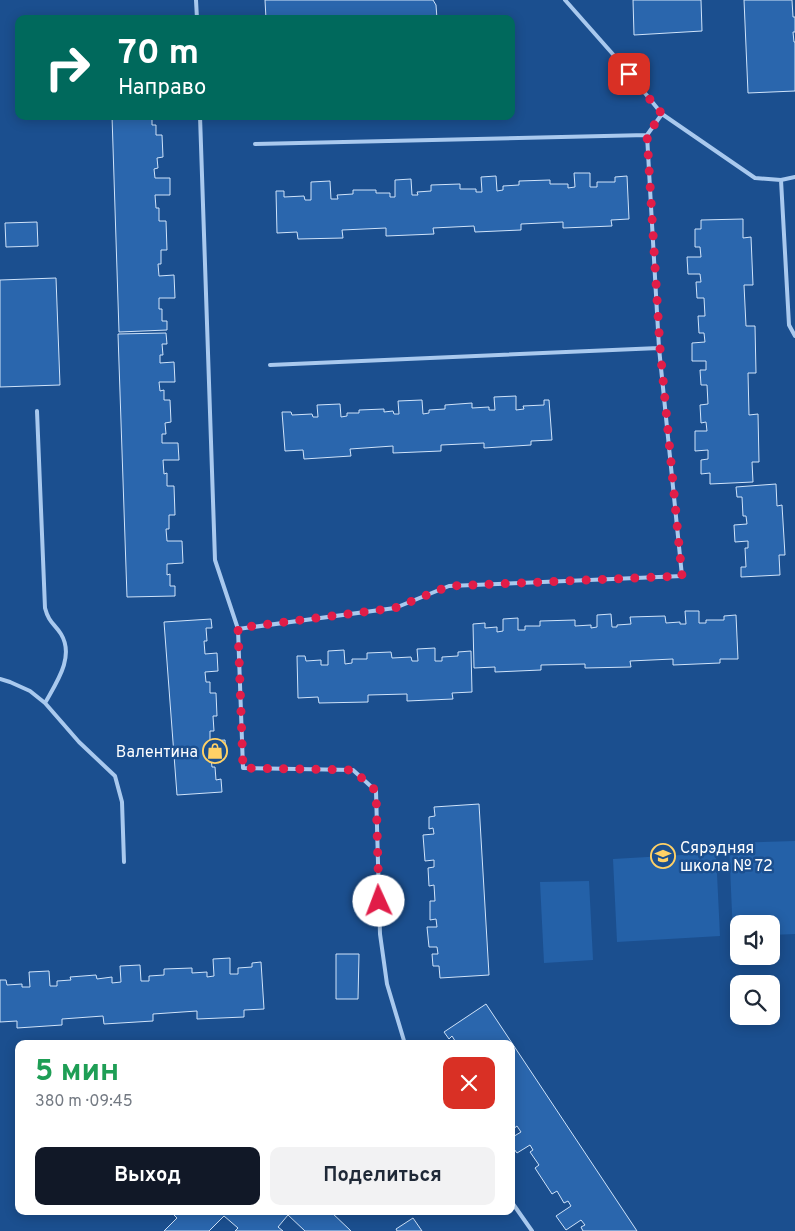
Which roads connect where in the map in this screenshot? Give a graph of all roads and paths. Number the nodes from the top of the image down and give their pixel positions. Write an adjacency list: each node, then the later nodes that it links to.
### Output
1 (196, 0): 3 (lane)
2 (565, 0): 4 (lane)
3 (197, 15)
4 (662, 114): 6 (lane); 9 (lane)
5 (200, 120): 14 (lane)
6 (647, 135): 7 (lane); 11 (lane)
7 (255, 144)
8 (795, 177): 9 (lane)
9 (781, 180): 10 (lane)
10 (795, 336)
11 (660, 348): 12 (lane); 14 (lane)
12 (270, 365)
13 (37, 411): 16 (lane)
14 (238, 628): 18 (lane)
15 (0, 679): 16 (lane)
16 (45, 703): 17 (lane)
17 (124, 862)
18 (403, 1040)
19 (515, 1207): 20 (lane)
20 (532, 1231)

